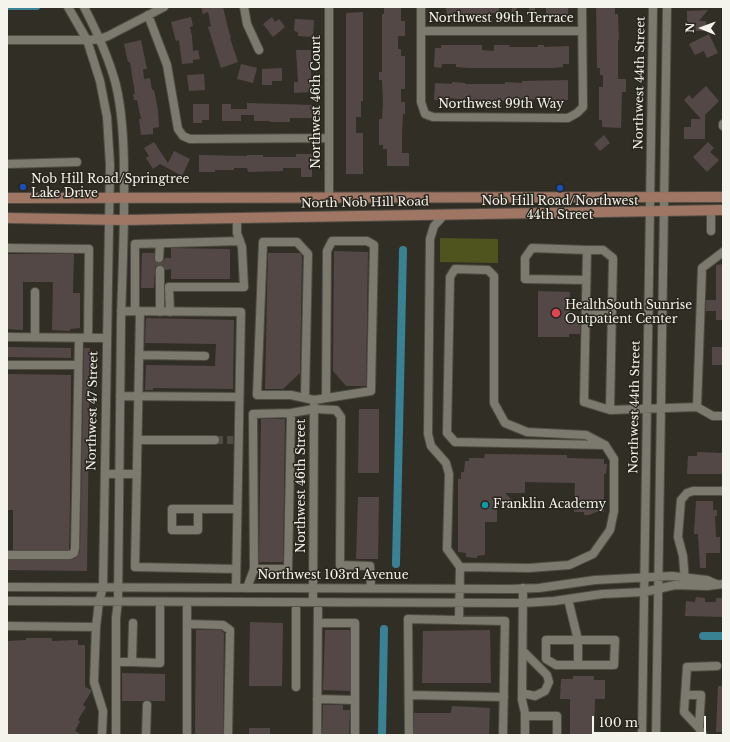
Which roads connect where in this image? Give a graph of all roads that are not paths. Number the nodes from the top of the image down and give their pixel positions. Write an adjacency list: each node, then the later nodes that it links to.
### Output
1 (68, 7): 15 (street, Northwest 47 Street)
2 (84, 7): 13 (street)
3 (164, 7): 10 (street)
4 (244, 7): 16 (street)
5 (329, 7): 17 (street, Northwest 46th Court)
6 (421, 7): 11 (street)
7 (582, 7): 12 (street)
8 (653, 7): 21 (street, Northwest 44th Street)
9 (667, 7): 22 (street, Northwest 44th Street)
10 (148, 15): 13 (street); 17 (street)
11 (421, 31): 12 (street, Northwest 99th Terrace); 12 (street, Northwest 99th Way)
12 (582, 32)
13 (100, 39): 15 (street); 26 (street)
14 (7, 40): 15 (street)
15 (86, 40): 25 (street, Northwest 47 Street)
16 (259, 50)
17 (328, 138): 20 (street, Northwest 46th Court)
18 (77, 162): 19 (street)
19 (7, 164)
20 (329, 197): 21 (main road, North Nob Hill Road); 26 (main road, North Nob Hill Road)
21 (650, 197): 22 (main road, North Nob Hill Road); 30 (street, Northwest 44th Street)
22 (664, 197): 23 (main road, North Nob Hill Road); 27 (street, Northwest 44th Street)
23 (723, 197)
24 (7, 198): 25 (main road, North Nob Hill Road)
25 (108, 198): 26 (main road, North Nob Hill Road); 34 (street, Northwest 47 Street)
26 (124, 199): 35 (street)
27 (664, 210): 28 (main road, North Nob Hill Road); 30 (main road, North Nob Hill Road); 71 (street, Northwest 44th Street)
28 (711, 210): 29 (main road, North Nob Hill Road); 36 (street)
29 (723, 210)
30 (650, 211): 31 (main road, North Nob Hill Road); 73 (street, Northwest 44th Street)
31 (444, 215): 33 (main road, North Nob Hill Road); 86 (street)
32 (7, 218): 34 (main road, North Nob Hill Road)
33 (237, 218): 35 (main road, North Nob Hill Road); 37 (street)
34 (108, 219): 35 (main road, North Nob Hill Road); 52 (street, Northwest 47 Street)
35 (124, 220): 46 (street)
36 (711, 231)
37 (240, 241): 38 (street); 49 (street)
38 (160, 244): 42 (street); 47 (street)
39 (7, 248): 57 (street)
40 (586, 250): 44 (street); 44 (street); 51 (street)
41 (723, 252): 69 (street)
42 (159, 258)
43 (160, 270): 48 (street)
44 (586, 280): 50 (street)
45 (35, 292): 55 (street)
46 (121, 311): 47 (street); 53 (street)
47 (138, 311): 48 (street); 59 (street)
48 (160, 312): 49 (street)
49 (170, 312): 65 (street)
50 (586, 312): 51 (street); 72 (street)
51 (612, 312): 72 (street)
52 (106, 322): 53 (street); 58 (street, Northwest 47 Street)
53 (121, 322): 63 (street)
54 (7, 337): 55 (street)
55 (35, 337): 56 (street)
56 (79, 338): 57 (street); 62 (street)
57 (88, 338): 58 (street)
58 (106, 338): 79 (street, Northwest 47 Street)
59 (140, 355): 60 (street); 64 (street)
60 (205, 356)
61 (7, 365): 62 (street)
62 (78, 365): 85 (street)
63 (120, 396): 64 (street); 80 (street)
64 (139, 396): 65 (street); 76 (street)
65 (239, 397): 84 (street)
66 (305, 397): 66 (street); 67 (street)
67 (314, 397): 68 (street); 70 (street, Northwest 46th Street)
68 (326, 398): 68 (street)
69 (697, 408): 71 (street); 75 (street)
70 (314, 409): 74 (street); 98 (street, Northwest 46th Street); 99 (street)
71 (660, 409): 73 (street); 89 (street, Northwest 44th Street)
72 (610, 410): 73 (street)
73 (647, 410): 90 (street, Northwest 44th Street)
74 (290, 413): 88 (street); 88 (street)
75 (723, 416)
76 (138, 440): 77 (street); 81 (street)
77 (215, 440)
78 (605, 445): 78 (street); 86 (street)
79 (105, 474): 80 (street); 94 (street, Northwest 47 Street)
80 (119, 474): 81 (street); 95 (street)
81 (137, 474): 87 (street)
82 (723, 491): 91 (street)
83 (198, 509): 84 (street)
84 (237, 509): 87 (street)
85 (7, 555)
86 (460, 567): 100 (street)
87 (236, 569): 96 (street)
88 (254, 569): 97 (street)
89 (658, 576): 90 (street, Northwest 103rd Avenue); 91 (street, Northwest 103rd Avenue); 102 (street, Northwest 44th Street)
90 (644, 578): 101 (street, Northwest 103rd Avenue); 103 (street, Northwest 44th Street)
91 (685, 581): 92 (street); 102 (street)
92 (720, 584)
93 (7, 587): 94 (street, Northwest 103rd Avenue)
94 (103, 587): 95 (street, Northwest 103rd Avenue); 106 (street, Northwest 47 Street)
95 (118, 587): 96 (street, Northwest 103rd Avenue); 107 (street)
96 (236, 588): 97 (street, Northwest 103rd Avenue)
97 (247, 588): 98 (street, Northwest 103rd Avenue)
98 (313, 588): 99 (street, Northwest 103rd Avenue); 111 (street, Northwest 46th Street)
99 (371, 588): 100 (street, Northwest 103rd Avenue)
100 (459, 588): 101 (street, Northwest 103rd Avenue); 112 (street)
101 (522, 588): 113 (street)
102 (658, 588): 103 (street); 148 (street, Northwest 44th Street)
103 (644, 592): 104 (street); 147 (street, Northwest 44th Street)
104 (568, 599): 113 (street); 120 (street)
105 (7, 601): 106 (street)
106 (99, 602): 107 (street); 119 (street, Northwest 47 Street)
107 (118, 602): 108 (street); 122 (street)
108 (160, 602): 109 (street); 123 (street)
109 (187, 602): 110 (street); 117 (street)
110 (296, 602): 111 (street); 126 (street)
111 (316, 602): 112 (street); 116 (street, Northwest 46th Street)
112 (458, 603): 113 (street); 114 (street)
113 (523, 603): 121 (street)
114 (459, 620): 128 (street); 130 (street)
115 (133, 623): 123 (street)
116 (318, 623): 131 (street, Northwest 46th Street); 132 (street)
117 (187, 624): 139 (street); 140 (street)
118 (7, 626): 119 (street)
119 (96, 627): 136 (street, Northwest 47 Street)
120 (578, 640): 124 (street); 124 (street); 124 (street)
121 (523, 651): 127 (street); 127 (street)
122 (116, 662): 123 (street); 137 (street)
123 (132, 662)
124 (578, 665)
125 (717, 666): 129 (street)
126 (296, 687)
127 (522, 693): 134 (street)
128 (409, 695): 130 (street); 143 (street)
129 (685, 695): 135 (street); 135 (street)
130 (504, 697): 144 (street)
131 (317, 699): 132 (street); 141 (street, Northwest 46th Street)
132 (355, 700): 142 (street)
133 (147, 705): 138 (street)
134 (525, 716): 145 (street); 146 (street)
135 (701, 732)
136 (102, 735)
137 (116, 735)
138 (146, 735)
139 (187, 735)
140 (228, 735)
141 (317, 735)
142 (356, 735)
143 (409, 735)
144 (503, 735)
145 (525, 735)
146 (557, 735)
147 (642, 735)
148 (656, 735)

